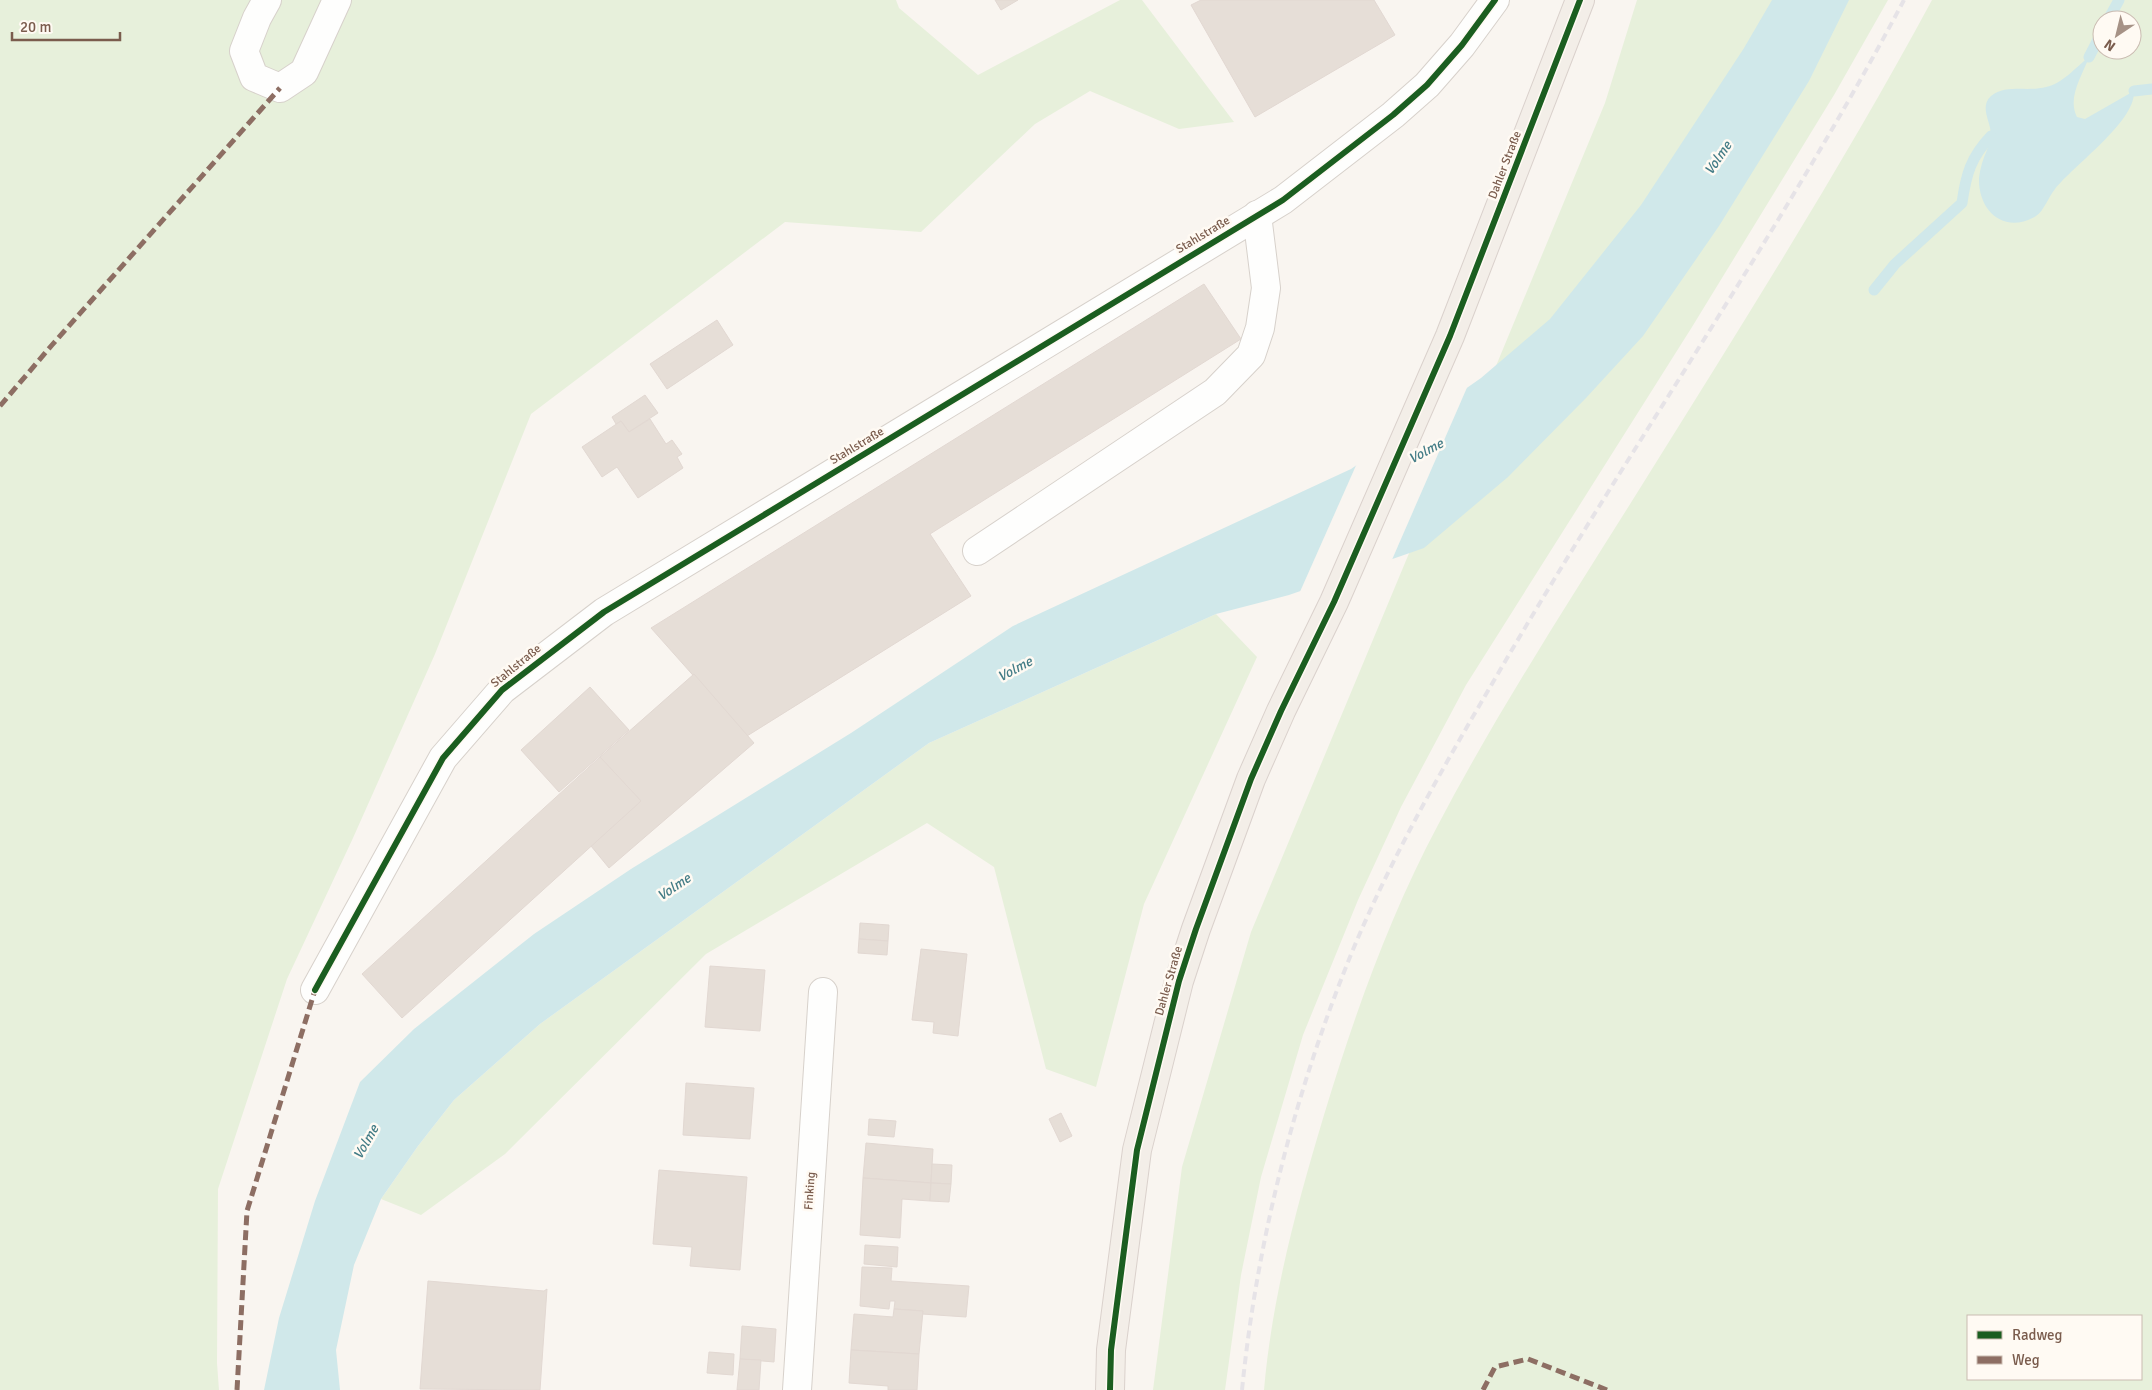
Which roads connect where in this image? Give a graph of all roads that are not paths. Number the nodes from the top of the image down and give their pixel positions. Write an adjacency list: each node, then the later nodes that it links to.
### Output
1 (267, 0): 2 (street)
2 (337, 0)
3 (1495, 0): 5 (street, Stahlstraße)
4 (1580, 0): 10 (main road, Dahler Straße)
5 (1257, 215): 6 (street); 7 (street, Stahlstraße)
6 (977, 551)
7 (315, 990)
8 (823, 992): 9 (street, Finking)
9 (797, 1390)
10 (1110, 1390)

